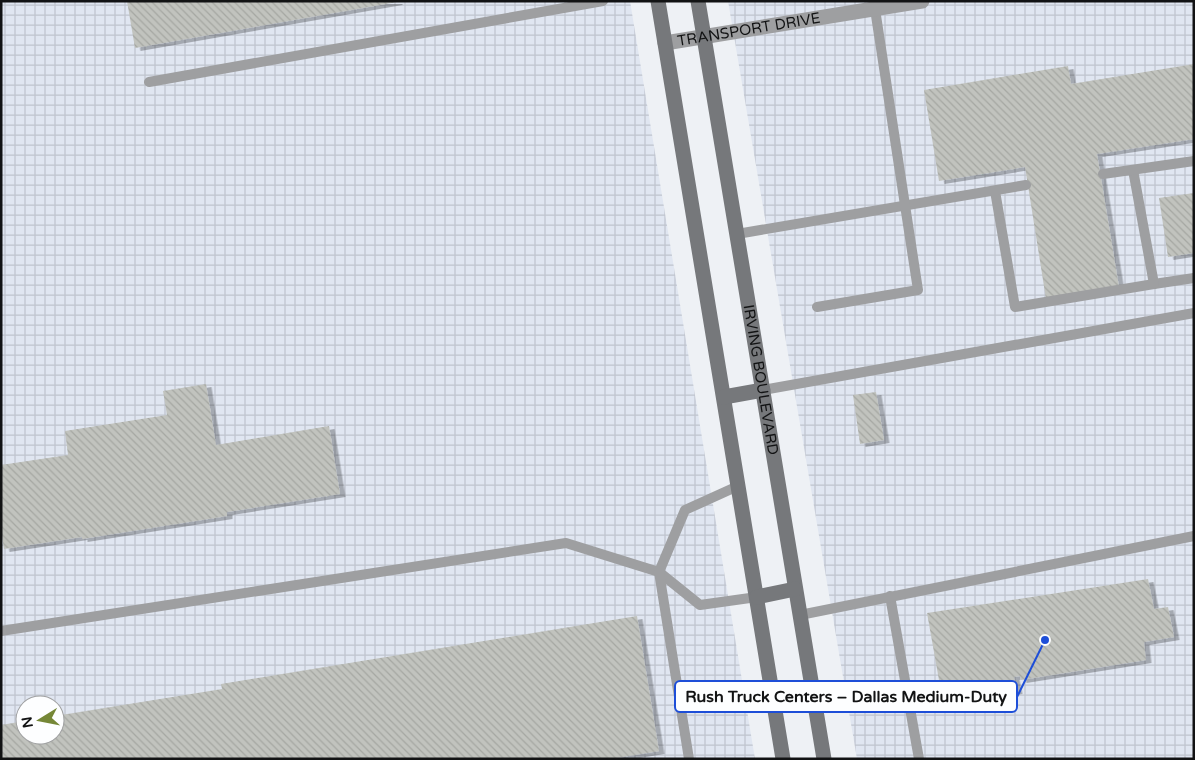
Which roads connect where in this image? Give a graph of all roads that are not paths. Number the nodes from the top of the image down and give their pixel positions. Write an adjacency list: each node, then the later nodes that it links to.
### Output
1 (601, 1): 8 (lane)
2 (658, 1): 7 (main road)
3 (698, 1): 6 (main road, IRVING BOULEVARD)
4 (922, 1): 5 (street, TRANSPORT DRIVE)
5 (875, 9): 6 (street, TRANSPORT DRIVE); 14 (lane)
6 (704, 36): 7 (street, TRANSPORT DRIVE); 15 (main road, IRVING BOULEVARD)
7 (665, 43): 21 (main road)
8 (149, 82)
9 (1194, 160): 10 (lane)
10 (1133, 170): 11 (lane); 17 (lane)
11 (1103, 174)
12 (1026, 186): 13 (lane)
13 (995, 191): 14 (lane); 17 (lane)
14 (906, 206): 15 (lane); 18 (lane)
15 (737, 234): 20 (main road, IRVING BOULEVARD)
16 (1194, 278): 17 (lane)
17 (1154, 284)
18 (817, 307)
19 (1194, 312): 20 (lane)
20 (763, 390): 21 (main road); 25 (main road, IRVING BOULEVARD)
21 (724, 397): 22 (main road)
22 (738, 486): 24 (lane); 27 (main road)
23 (1194, 536): 26 (lane)
24 (658, 572): 27 (lane); 29 (lane); 30 (lane)
25 (795, 589): 27 (main road); 28 (main road, IRVING BOULEVARD)
26 (890, 596): 28 (lane); 33 (lane)
27 (757, 597): 31 (main road)
28 (800, 615): 32 (main road, IRVING BOULEVARD)
29 (1, 632)
30 (689, 759)
31 (783, 759)
32 (824, 759)
33 (919, 759)

